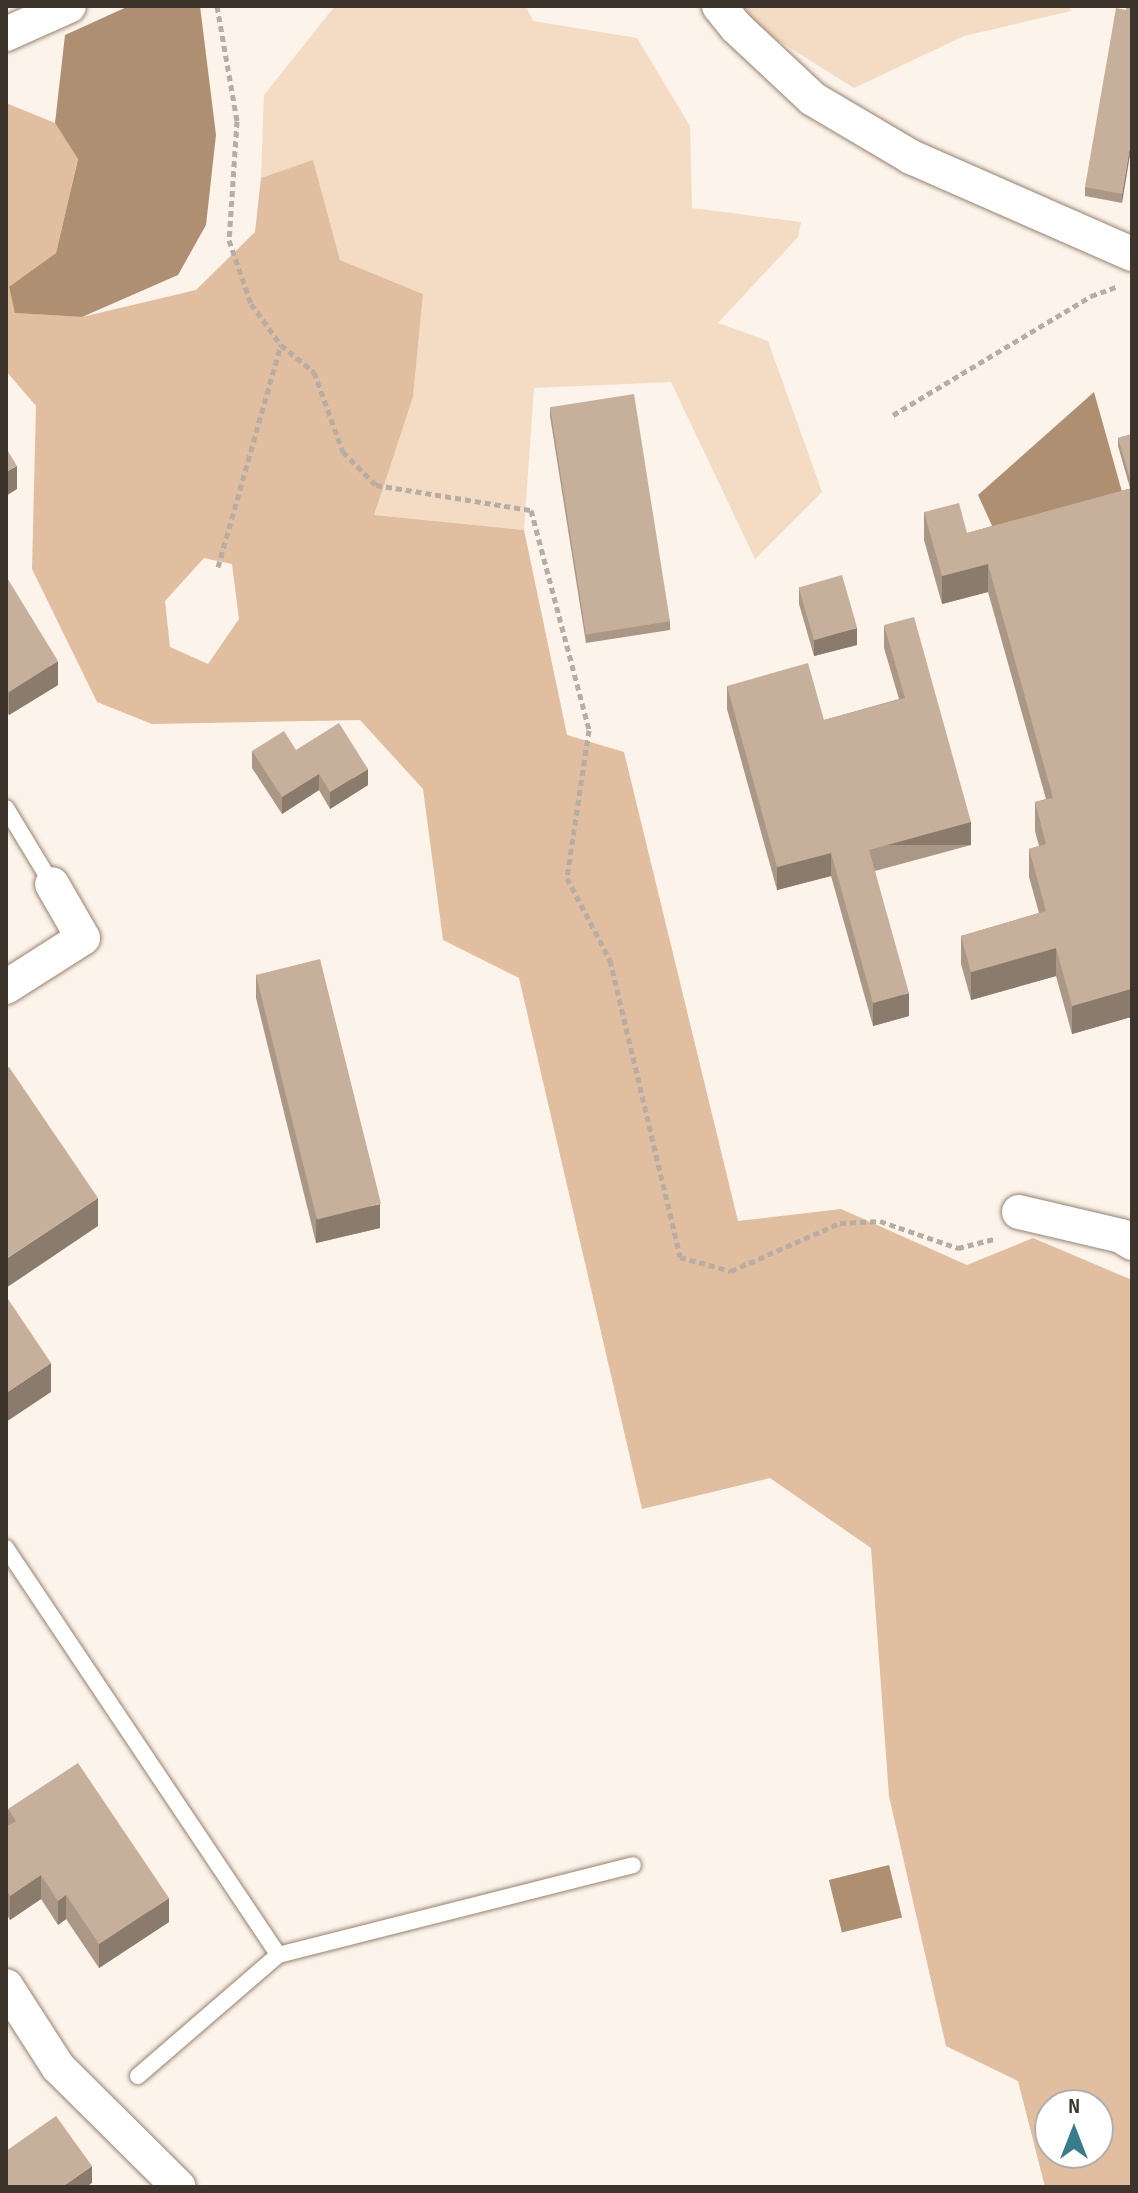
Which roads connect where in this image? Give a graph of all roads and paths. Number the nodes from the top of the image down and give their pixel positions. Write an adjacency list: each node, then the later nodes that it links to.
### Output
1 (69, 6): 4 (street)
2 (217, 6): 7 (path)
3 (719, 6): 5 (street)
4 (6, 34)
5 (1132, 254)
6 (1118, 286): 8 (path)
7 (281, 345): 9 (path); 13 (path)
8 (893, 415)
9 (218, 567)
10 (6, 808): 11 (lane)
11 (52, 884): 12 (street)
12 (6, 987)
13 (1019, 1212): 14 (street)
14 (1132, 1243)
15 (6, 1548): 17 (lane)
16 (633, 1865): 17 (lane)
17 (278, 1955): 19 (lane)
18 (6, 1986): 20 (street)
19 (138, 2076)
20 (179, 2187)

